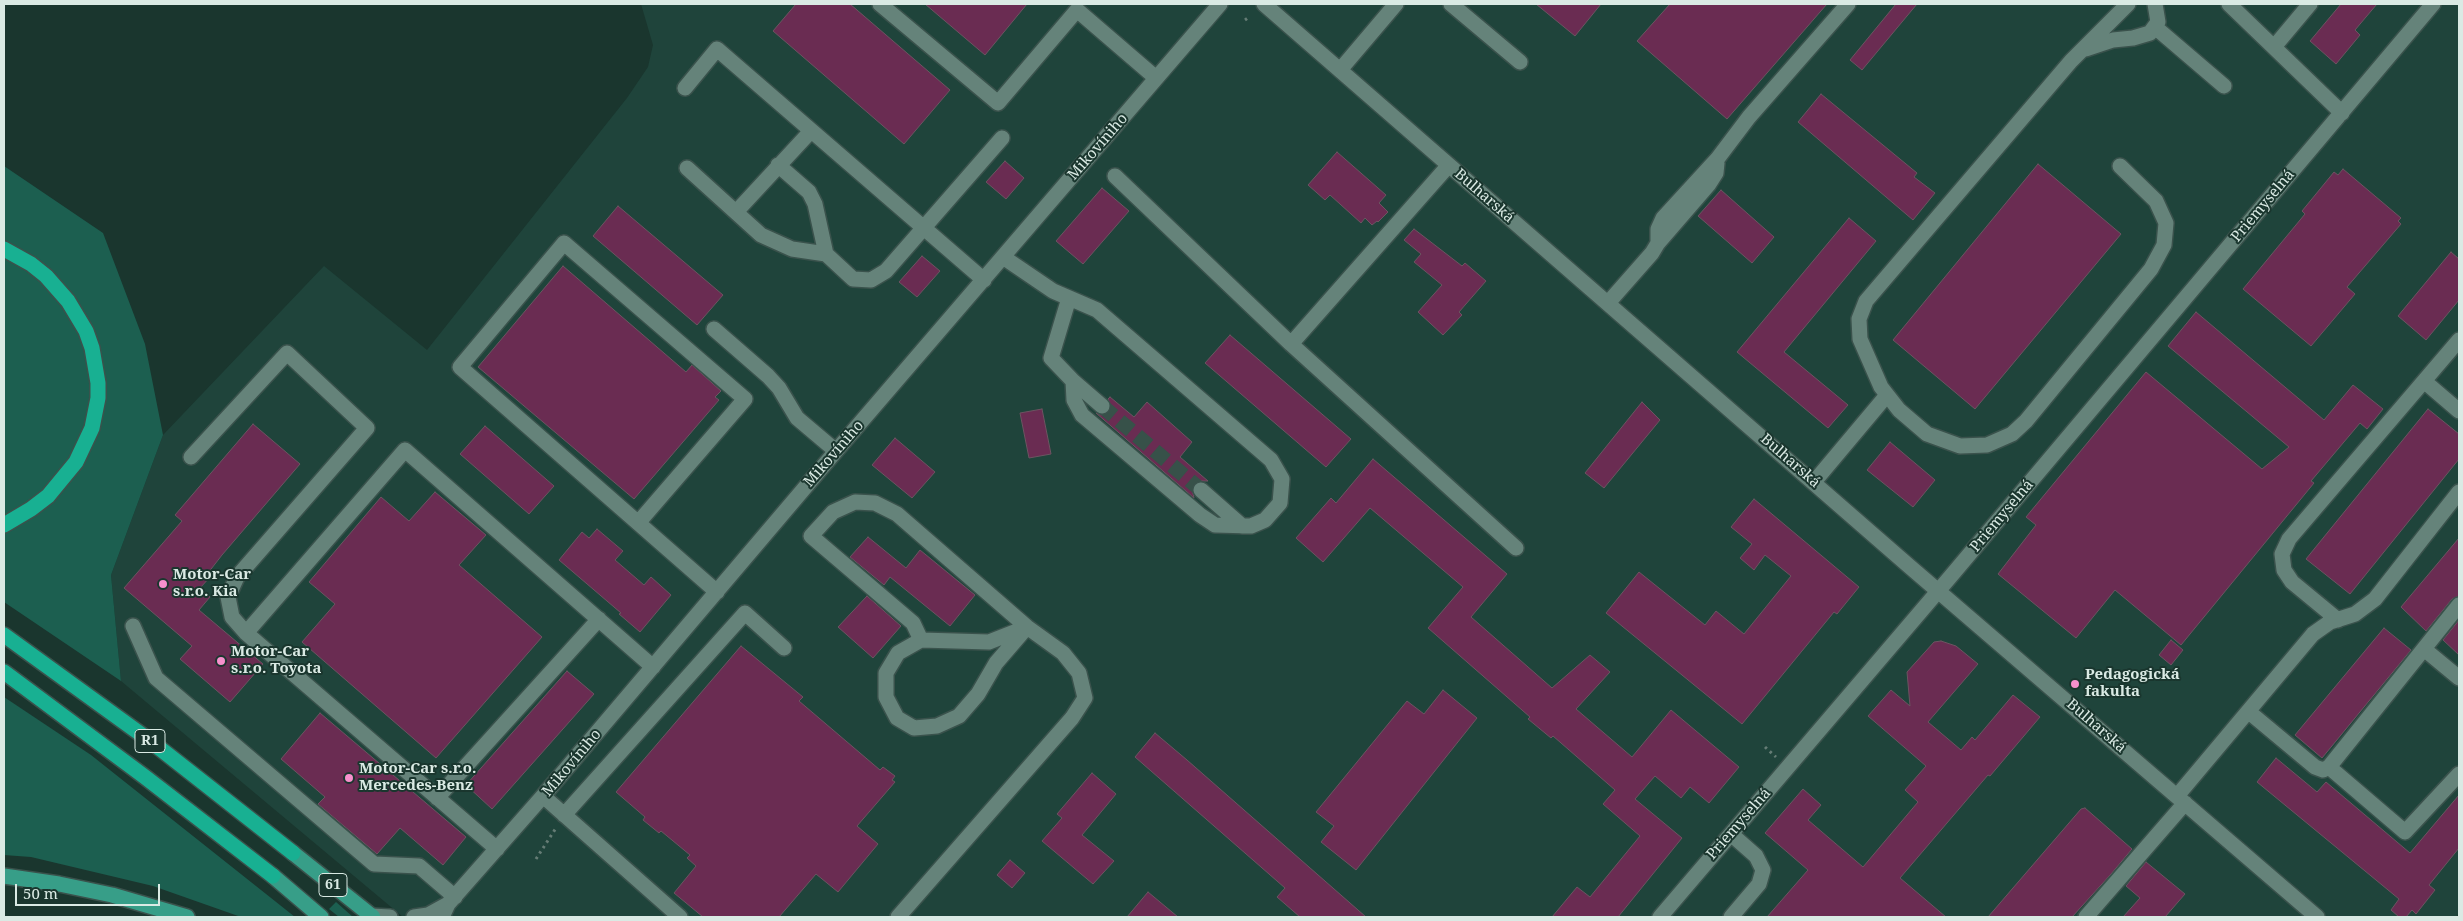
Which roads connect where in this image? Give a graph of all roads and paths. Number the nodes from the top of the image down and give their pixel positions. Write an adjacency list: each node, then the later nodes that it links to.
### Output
1 (880, 4): 17 (street)
2 (1220, 4): 17 (street, Mikovíniho)
3 (1264, 4): 16 (street, Bulharská)
4 (1396, 4): 16 (street)
5 (1451, 4): 15 (street)
6 (1848, 4): 35 (street)
7 (2128, 4): 14 (street)
8 (2155, 4): 12 (street)
9 (2229, 4): 13 (street)
10 (2310, 4): 13 (street)
11 (2433, 4): 20 (street, Priemyselná)
12 (2155, 27): 14 (street); 18 (street)
13 (2274, 47): 20 (street)
14 (2082, 50): 41 (street)
15 (1520, 62)
16 (1340, 70): 24 (street, Bulharská)
17 (1156, 78): 32 (street, Mikovíniho)
18 (2224, 86)
19 (685, 88): 21 (street)
20 (2342, 113): 53 (street, Priemyselná)
21 (811, 131): 23 (street); 29 (street)
22 (1002, 138): 29 (street)
23 (778, 165): 28 (street); 31 (street)
24 (1449, 165): 35 (street, Bulharská); 38 (street)
25 (2120, 166): 41 (street)
26 (687, 168): 28 (street)
27 (1115, 176): 38 (street)
28 (736, 212): 31 (street)
29 (923, 228): 31 (street); 33 (street)
30 (4, 249): 50 (highway)
31 (826, 254)
32 (1003, 257): 33 (street, Mikovíniho); 34 (street)
33 (984, 280): 44 (street, Mikovíniho)
34 (1069, 298): 39 (street); 51 (street)
35 (1608, 303): 46 (street, Bulharská)
36 (714, 329): 44 (street)
37 (2459, 340): 40 (street)
38 (1291, 344): 52 (street)
39 (1073, 381): 42 (street); 51 (street)
40 (2424, 381): 43 (street); 57 (street)
41 (1887, 395): 46 (street)
42 (1102, 406)
43 (2459, 411)
44 (836, 451): 54 (street, Mikovíniho)
45 (191, 457): 60 (street)
46 (1814, 482): 53 (street, Bulharská)
47 (1201, 490): 51 (street)
48 (2459, 492): 57 (street)
49 (638, 522): 49 (street); 54 (street)
50 (4, 525)
51 (1242, 526)
52 (1516, 548)
53 (1939, 591): 73 (street, Bulharská); 75 (street, Priemyselná)
54 (717, 592): 65 (street, Mikovíniho)
55 (2459, 605): 64 (street)
56 (599, 619): 60 (street); 65 (street); 72 (street)
57 (2338, 620): 68 (street)
58 (133, 626): 81 (street)
59 (1027, 627): 62 (street); 62 (street); 62 (street); 88 (street)
60 (246, 633): 72 (street)
61 (4, 635): 77 (highway, R1)
62 (921, 640)
63 (784, 648): 74 (street)
64 (2424, 648): 67 (street); 69 (street)
65 (653, 667): 71 (street, Mikovíniho)
66 (4, 672): 80 (highway, R1)
67 (2459, 678)
68 (2249, 712): 69 (street); 73 (street)
69 (2329, 767): 70 (street)
70 (2459, 774)
71 (543, 796): 74 (street); 76 (street, Mikovíniho)
72 (437, 798): 76 (street)
73 (2181, 800): 91 (street); 92 (street, Bulharská)
74 (564, 815): 78 (path); 87 (street)
75 (1731, 834): 89 (street, Priemyselná); 90 (street)
76 (496, 849): 81 (street, Mikovíniho)
77 (292, 853): 84 (main road, 61)
78 (536, 858)
79 (4, 876): 82 (main road)
80 (273, 876): 83 (main road, 61)
81 (448, 906): 86 (street)
82 (187, 917)
83 (320, 917)
84 (372, 917): 85 (street)
85 (390, 917)
86 (414, 917)
87 (680, 917)
88 (898, 917)
89 (1660, 917)
90 (1731, 917)
91 (2086, 917)
92 (2317, 917)

